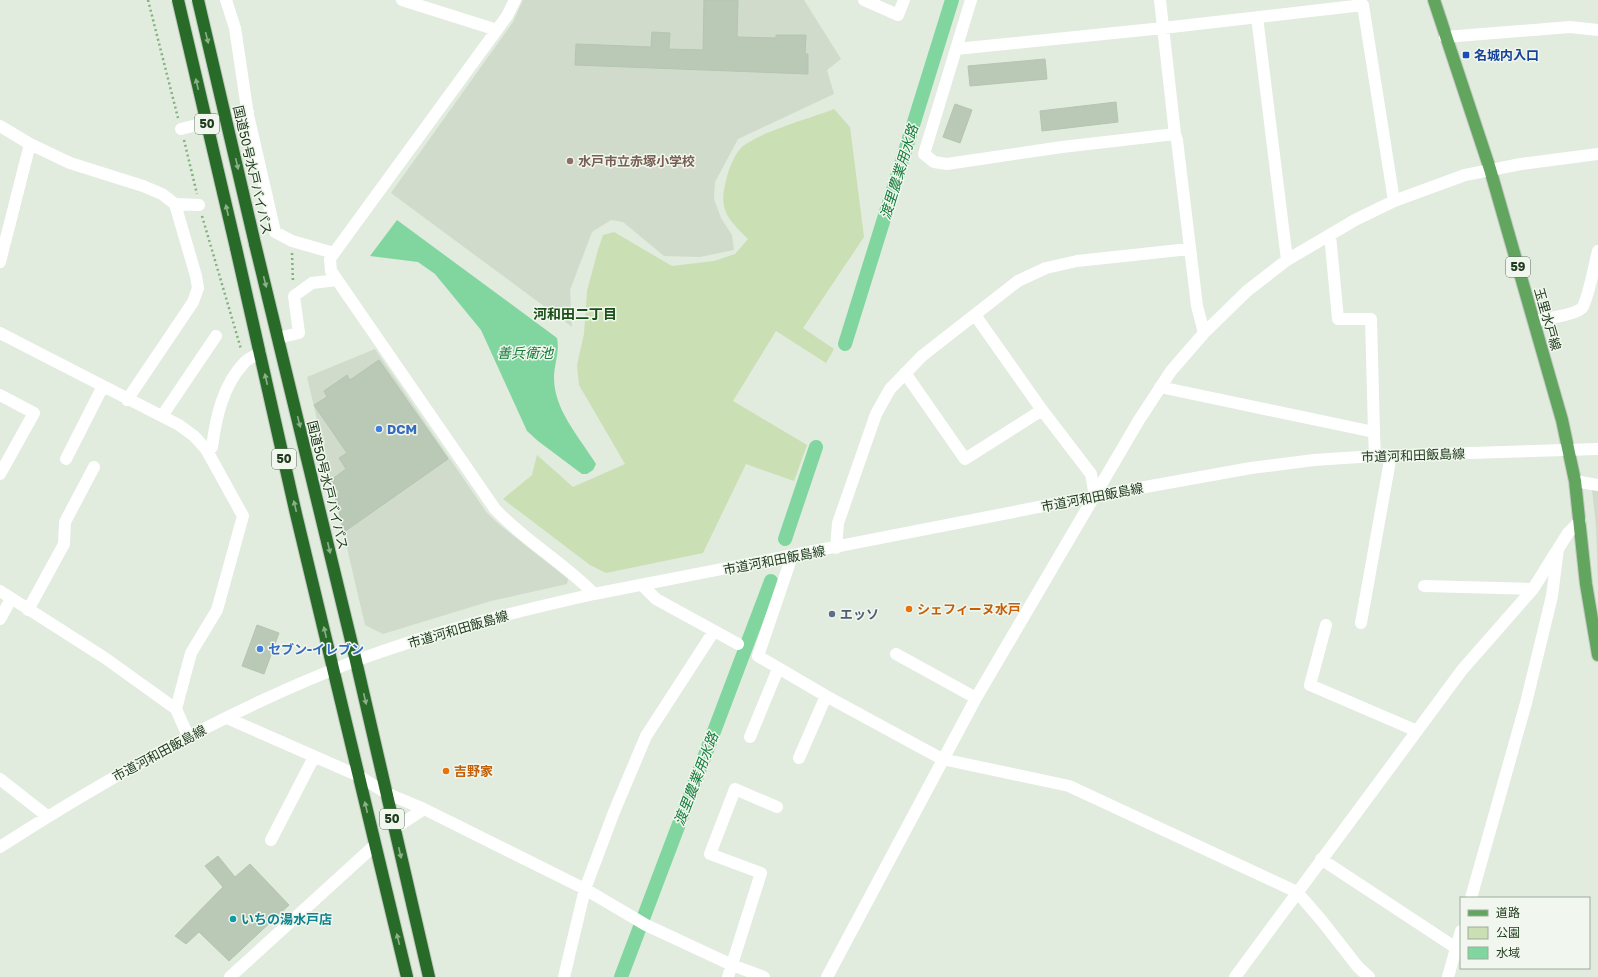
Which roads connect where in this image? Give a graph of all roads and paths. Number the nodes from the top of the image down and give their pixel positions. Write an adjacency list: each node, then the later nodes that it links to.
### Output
1 (148, 0): 20 (path)
2 (178, 0): 43 (highway, 50, one-way to 2, bridge)
3 (198, 0): 42 (highway, 国道50号水戸バイパス / 50, one-way to 42, bridge)
4 (226, 0): 18 (street)
5 (402, 0): 14 (street)
6 (515, 0): 14 (street)
7 (864, 0): 8 (street)
8 (904, 0)
9 (971, 0): 17 (street)
10 (1160, 0): 13 (street)
11 (1434, 0): 16 (main road, 玉里水戸線 / 59)
12 (1256, 17): 13 (street); 25 (street); 33 (street)
13 (1163, 28): 17 (street); 21 (street)
14 (496, 30): 32 (street)
15 (1598, 30): 16 (street)
16 (1445, 37): 24 (main road, 玉里水戸線 / 59)
17 (956, 49): 21 (street)
18 (248, 112): 20 (street); 29 (street)
19 (0, 126): 22 (street)
20 (181, 128): 27 (path)
21 (1175, 134): 30 (street)
22 (30, 144): 26 (street); 34 (street)
23 (1598, 154): 24 (street)
24 (1490, 169): 25 (street); 38 (main road, 玉里水戸線 / 59)
25 (1394, 201): 28 (street)
26 (175, 204): 27 (street); 49 (street)
27 (199, 205): 44 (path)
28 (1330, 235): 33 (street); 52 (street)
29 (292, 241): 32 (street); 36 (path)
30 (1189, 249): 37 (street); 40 (street)
31 (1598, 251): 38 (street)
32 (334, 253): 35 (street)
33 (1287, 260): 40 (street)
34 (0, 262)
35 (337, 280): 36 (street); 72 (street)
36 (294, 296): 42 (street)
37 (975, 315): 45 (street); 50 (street)
38 (1534, 321): 55 (main road, 玉里水戸線 / 59)
39 (0, 333): 46 (street)
40 (1204, 333): 47 (street)
41 (216, 336): 51 (street)
42 (278, 338): 82 (highway, 国道50号水戸バイパス / 50, one-way to 82)
43 (260, 352): 44 (street); 84 (highway, 50, one-way to 43)
44 (245, 362): 53 (street)
45 (905, 373): 50 (street); 65 (street)
46 (103, 386): 49 (street); 58 (street)
47 (1160, 387): 52 (street); 63 (street)
48 (0, 395): 60 (street)
49 (128, 400): 51 (street)
50 (1042, 410): 63 (street)
51 (162, 416): 53 (street)
52 (1374, 432): 57 (street)
53 (206, 449): 87 (street)
54 (1598, 449): 55 (street, 市道河和田飯島線)
55 (1569, 450): 56 (street, 市道河和田飯島線); 61 (main road, 玉里水戸線 / 59)
56 (1391, 455): 57 (street, 市道河和田飯島線); 76 (street)
57 (1375, 456): 63 (street, 市道河和田飯島線)
58 (66, 459)
59 (94, 467): 74 (street)
60 (0, 474)
61 (1575, 480): 62 (street); 64 (main road, 玉里水戸線 / 59)
62 (1598, 485)
63 (1095, 496): 65 (street, 市道河和田飯島線); 86 (street)
64 (1580, 521): 66 (street); 81 (main road, 玉里水戸線 / 59)
65 (836, 548): 67 (street, 市道河和田飯島線)
66 (1558, 549): 70 (street); 108 (street)
67 (792, 556): 68 (street, 市道河和田飯島線); 83 (street)
68 (642, 585): 72 (street, 市道河和田飯島線); 78 (street)
69 (1424, 586): 70 (street)
70 (1533, 589): 89 (street)
71 (0, 591): 73 (street)
72 (594, 594): 82 (street, 市道河和田飯島線)
73 (11, 599): 74 (street); 75 (street)
74 (28, 610): 87 (street)
75 (0, 619)
76 (1361, 623)
77 (1326, 625): 89 (street)
78 (714, 631): 79 (street); 106 (street)
79 (738, 644)
80 (896, 654): 86 (street)
81 (1598, 654)
82 (356, 661): 84 (street, 市道河和田飯島線); 97 (highway, 国道50号水戸バイパス / 50, one-way to 97)
83 (778, 669): 85 (street); 91 (street)
84 (334, 670): 88 (street, 市道河和田飯島線); 95 (highway, 50)
85 (826, 696): 93 (street); 94 (street)
86 (976, 698): 94 (street)
87 (176, 709): 90 (street)
88 (227, 718): 90 (street, 市道河和田飯島線); 92 (street)
89 (1417, 731): 105 (street)
90 (188, 736): 100 (street, 市道河和田飯島線)
91 (750, 737)
92 (314, 757): 95 (street); 102 (street)
93 (800, 758)
94 (942, 759): 107 (street); 118 (street)
95 (359, 776): 97 (street); 103 (highway, 50, one-way to 95)
96 (0, 779): 100 (street)
97 (386, 793): 99 (street); 101 (highway, 国道50号水戸バイパス / 50)
98 (777, 807): 111 (street)
99 (424, 809): 101 (street); 106 (street)
100 (47, 816): 104 (street, 市道河和田飯島線)
101 (394, 828): 114 (highway, 国道50号水戸バイパス / 50, one-way to 114)
102 (271, 840)
103 (375, 845): 112 (street); 113 (highway, 50, one-way to 103)
104 (0, 847)
105 (1322, 860): 107 (street); 110 (street)
106 (585, 889): 111 (street); 115 (street)
107 (1297, 892): 119 (street); 120 (street)
108 (1470, 897)
109 (1460, 934): 110 (street)
110 (1456, 948): 121 (street)
111 (732, 965): 116 (street); 117 (street)
112 (230, 977)
113 (407, 977)
114 (429, 977)
115 (564, 977)
116 (728, 977)
117 (764, 977)
118 (827, 977)
119 (1235, 977)
120 (1369, 977)
121 (1448, 977)

